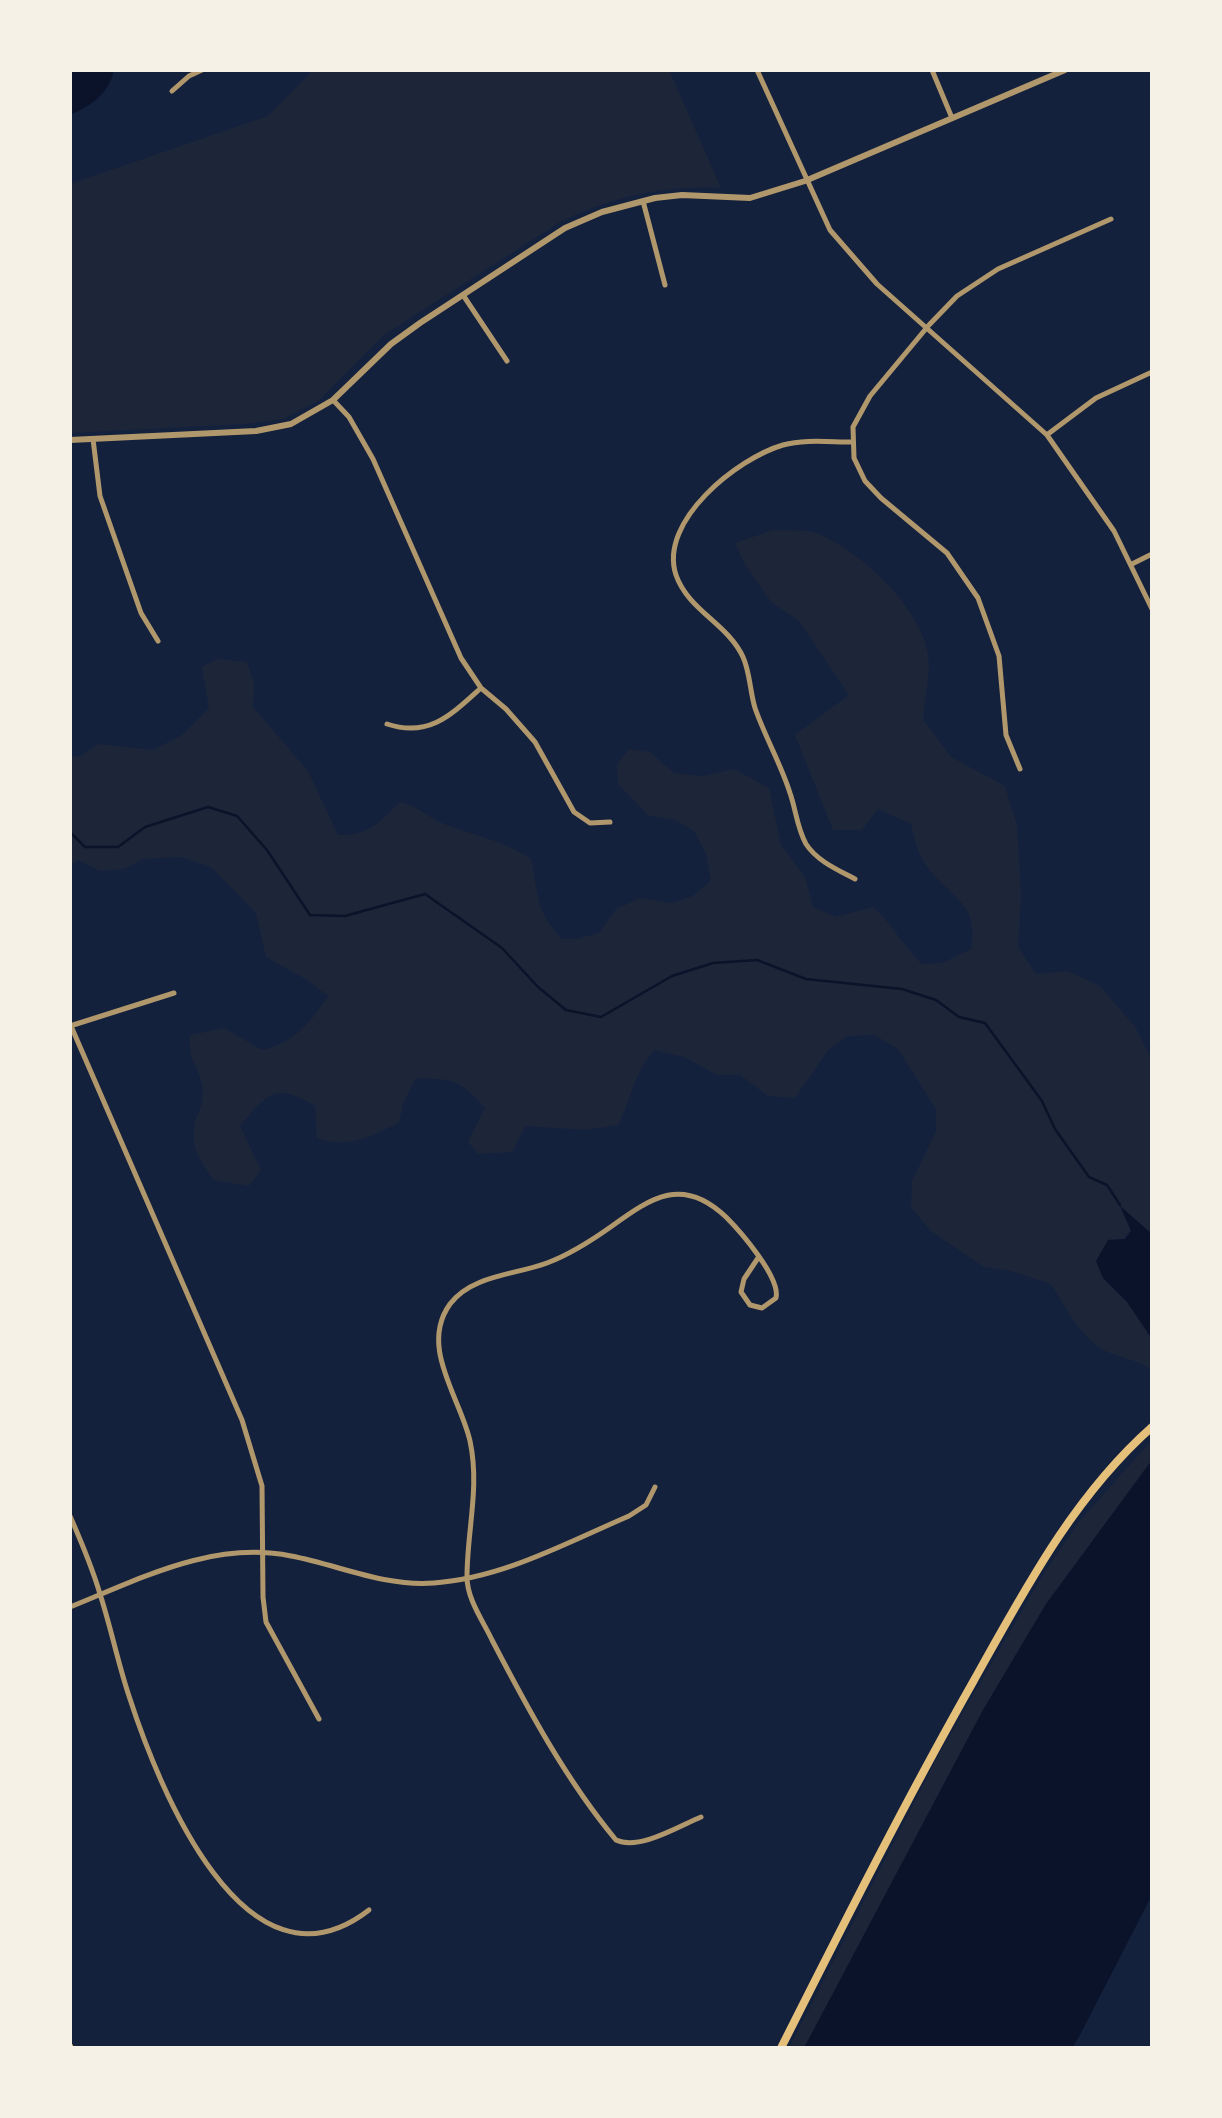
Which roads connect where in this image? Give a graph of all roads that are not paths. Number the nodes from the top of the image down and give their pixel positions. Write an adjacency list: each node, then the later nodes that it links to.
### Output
1 (200, 70): 5 (street)
2 (756, 70): 7 (street)
3 (932, 70): 6 (street)
4 (1066, 70): 6 (street)
5 (172, 91)
6 (952, 118): 7 (street)
7 (805, 180): 8 (street); 12 (street)
8 (643, 200): 10 (street); 11 (street)
9 (1111, 219): 12 (street)
10 (664, 285)
11 (463, 295): 13 (street); 15 (street)
12 (926, 328): 16 (street); 19 (street)
13 (508, 361)
14 (1152, 372): 16 (street)
15 (333, 400): 17 (street); 24 (street)
16 (1048, 435): 21 (street)
17 (94, 439): 18 (street); 23 (street)
18 (70, 440)
19 (852, 442): 26 (street); 28 (street)
20 (1152, 554): 21 (street)
21 (1131, 564): 22 (street)
22 (1152, 609)
23 (158, 641)
24 (481, 688): 25 (street); 27 (street)
25 (386, 724)
26 (1020, 768)
27 (610, 822)
28 (855, 879)
29 (174, 993): 30 (street)
30 (70, 1026): 35 (street)
31 (758, 1258): 31 (street); 36 (street)
32 (1152, 1427): 42 (main road)
33 (655, 1488): 36 (street)
34 (70, 1516): 37 (street)
35 (263, 1553): 36 (street); 37 (street); 39 (street)
36 (466, 1580): 40 (street)
37 (100, 1595): 38 (street); 41 (street)
38 (70, 1607)
39 (319, 1720)
40 (701, 1817)
41 (369, 1910)
42 (781, 2048)

